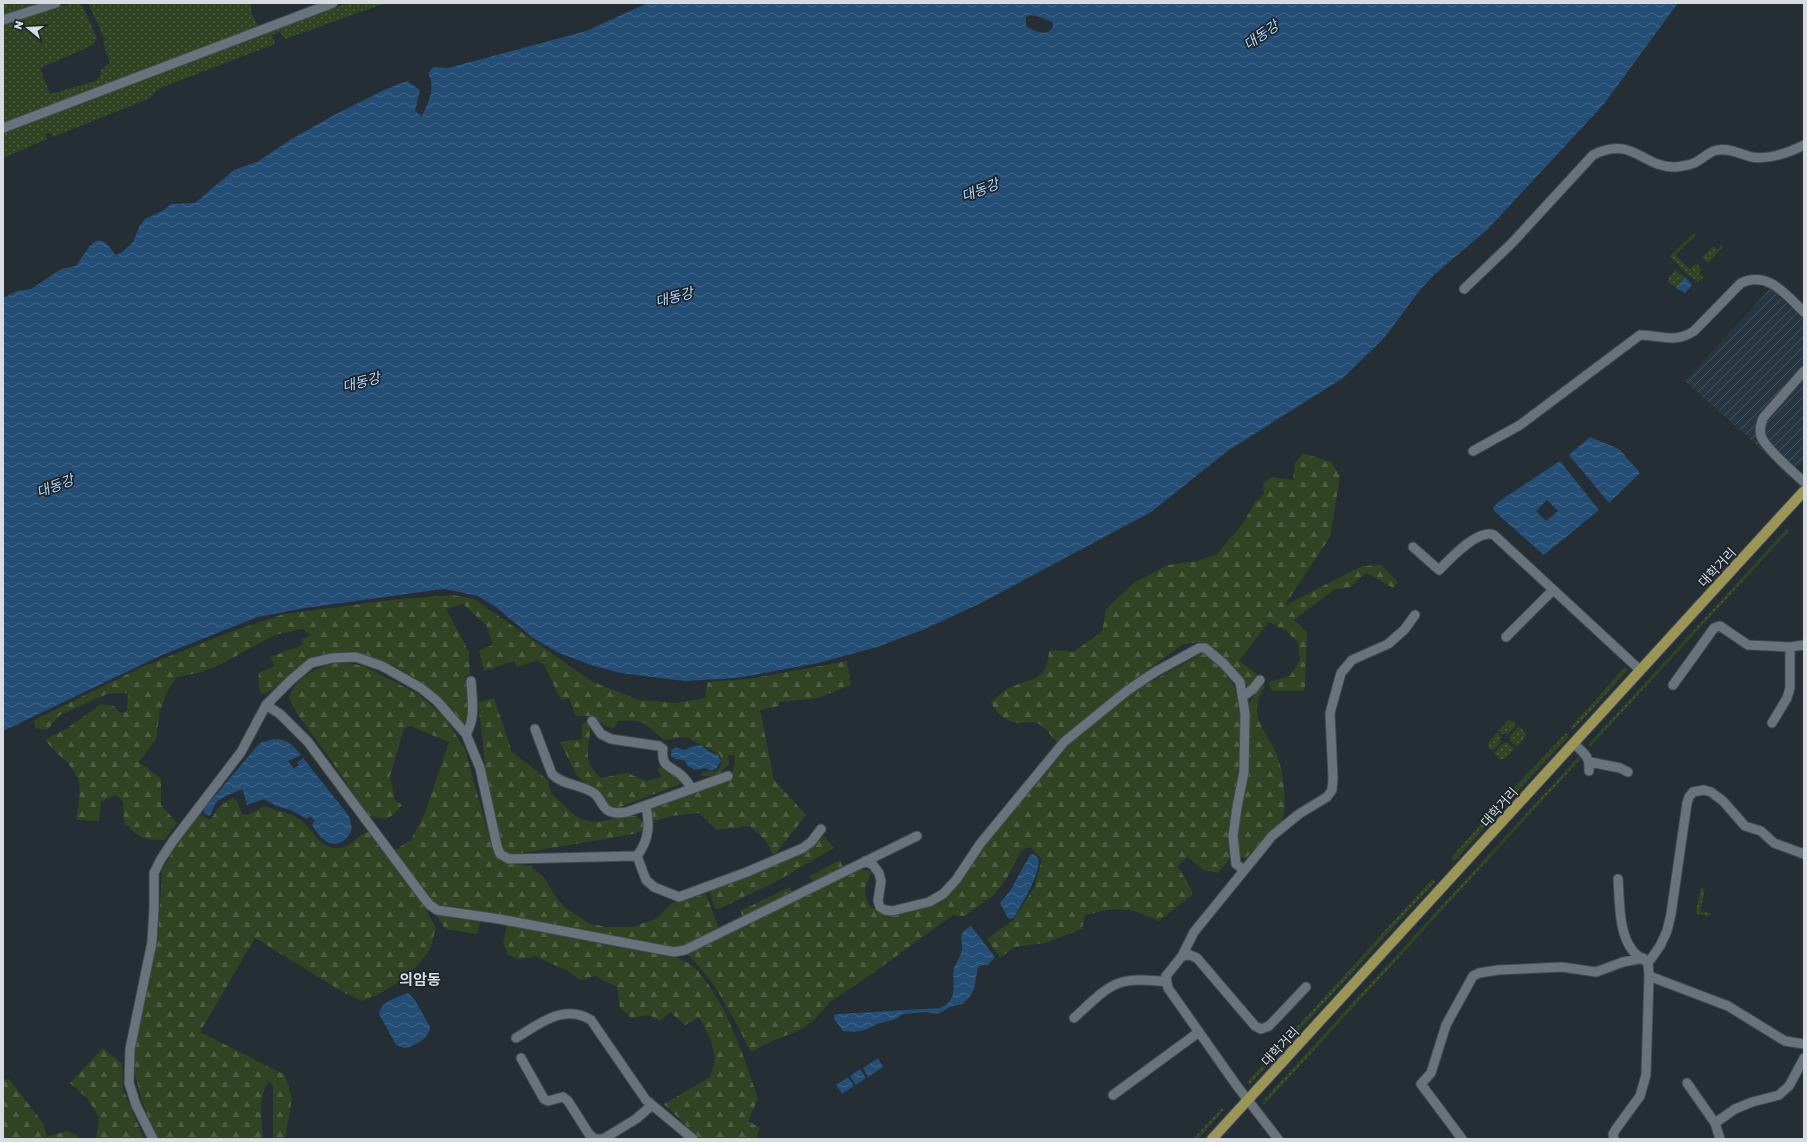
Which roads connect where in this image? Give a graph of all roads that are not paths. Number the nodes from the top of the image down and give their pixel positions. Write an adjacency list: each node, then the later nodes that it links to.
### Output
1 (56, 3): 3 (street)
2 (333, 3): 4 (street)
3 (3, 20)
4 (3, 128)
5 (1804, 146): 6 (street)
6 (1464, 289)
7 (1804, 312): 9 (street)
8 (1804, 371): 10 (street)
9 (1473, 451)
10 (1804, 482)
11 (1804, 491): 18 (main road, 대학거리)
12 (1412, 547): 13 (street)
13 (1553, 590): 15 (street); 18 (street)
14 (1415, 616): 38 (street)
15 (1506, 637)
16 (1804, 645): 17 (street)
17 (1790, 647): 21 (street); 25 (street)
18 (1640, 670): 28 (main road, 대학거리)
19 (471, 680): 27 (street)
20 (1260, 680): 22 (street)
21 (1673, 685)
22 (1242, 698): 37 (street); 38 (street)
23 (266, 705): 27 (street); 37 (street); 56 (street)
24 (592, 720): 31 (street)
25 (1772, 723)
26 (535, 729): 32 (street)
27 (466, 734): 36 (street)
28 (1574, 744): 29 (street); 53 (main road, 대학거리)
29 (1628, 772)
30 (728, 776): 31 (street)
31 (692, 789): 32 (street)
32 (646, 806): 36 (street)
33 (821, 829): 36 (street)
34 (918, 836): 37 (street)
35 (1804, 854): 41 (street)
36 (637, 856)
37 (865, 861)
38 (1244, 870): 40 (street)
39 (1618, 879): 41 (street)
40 (1182, 956): 43 (street); 44 (street)
41 (1645, 961): 42 (street); 61 (street)
42 (1649, 976): 48 (street); 62 (street)
43 (1166, 982): 45 (street); 46 (street)
44 (1306, 987)
45 (1074, 1018)
46 (1199, 1032): 52 (street); 53 (street)
47 (516, 1038): 54 (street)
48 (1804, 1044)
49 (521, 1058): 57 (street)
50 (1804, 1058): 55 (street)
51 (1687, 1083): 55 (street)
52 (1113, 1095)
53 (1247, 1100): 59 (main road, 대학거리); 60 (street)
54 (652, 1105): 57 (street); 58 (street)
55 (1715, 1123): 63 (street)
56 (153, 1139)
57 (604, 1139)
58 (693, 1139)
59 (1212, 1139)
60 (1278, 1139)
61 (1462, 1139)
62 (1614, 1139)
63 (1720, 1139)

